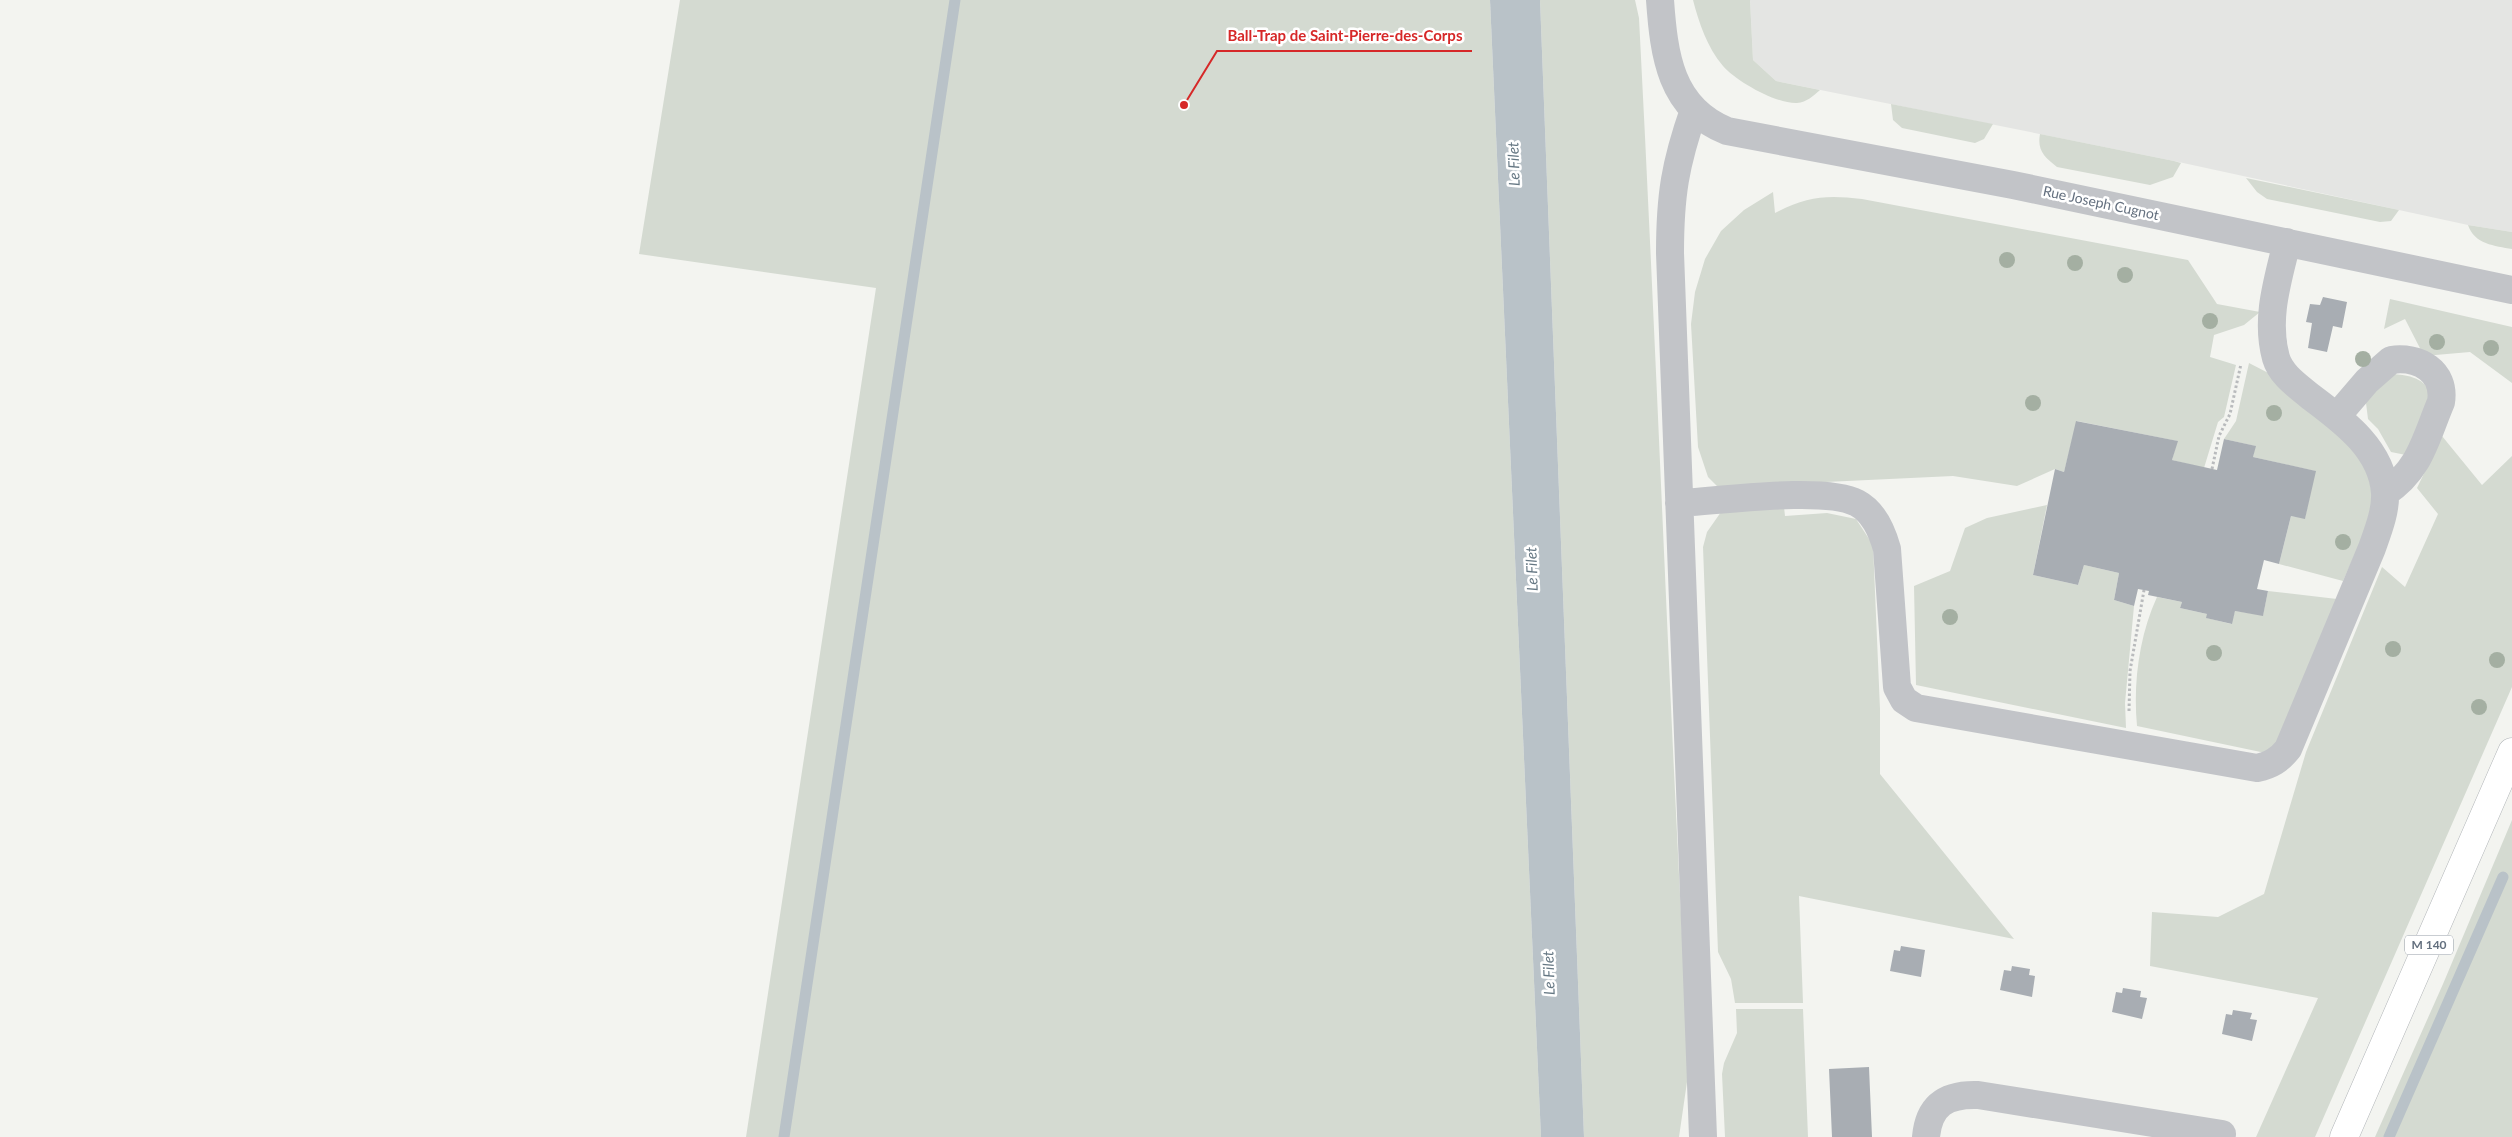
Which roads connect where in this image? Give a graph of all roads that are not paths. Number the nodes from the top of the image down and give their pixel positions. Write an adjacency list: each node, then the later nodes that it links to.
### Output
1 (1660, 0): 2 (street, Rue Joseph Cugnot)
2 (1694, 110): 3 (street, Rue Joseph Cugnot); 7 (street)
3 (2287, 242): 4 (street, Rue Joseph Cugnot); 5 (street)
4 (2512, 290)
5 (2337, 416): 6 (street); 6 (street)
6 (2385, 493): 7 (street)
7 (1679, 503): 10 (street)
8 (2512, 752): 12 (main road, M 140)
9 (2222, 1134): 11 (street)
10 (1702, 1137)
11 (1926, 1137)
12 (2344, 1137)

